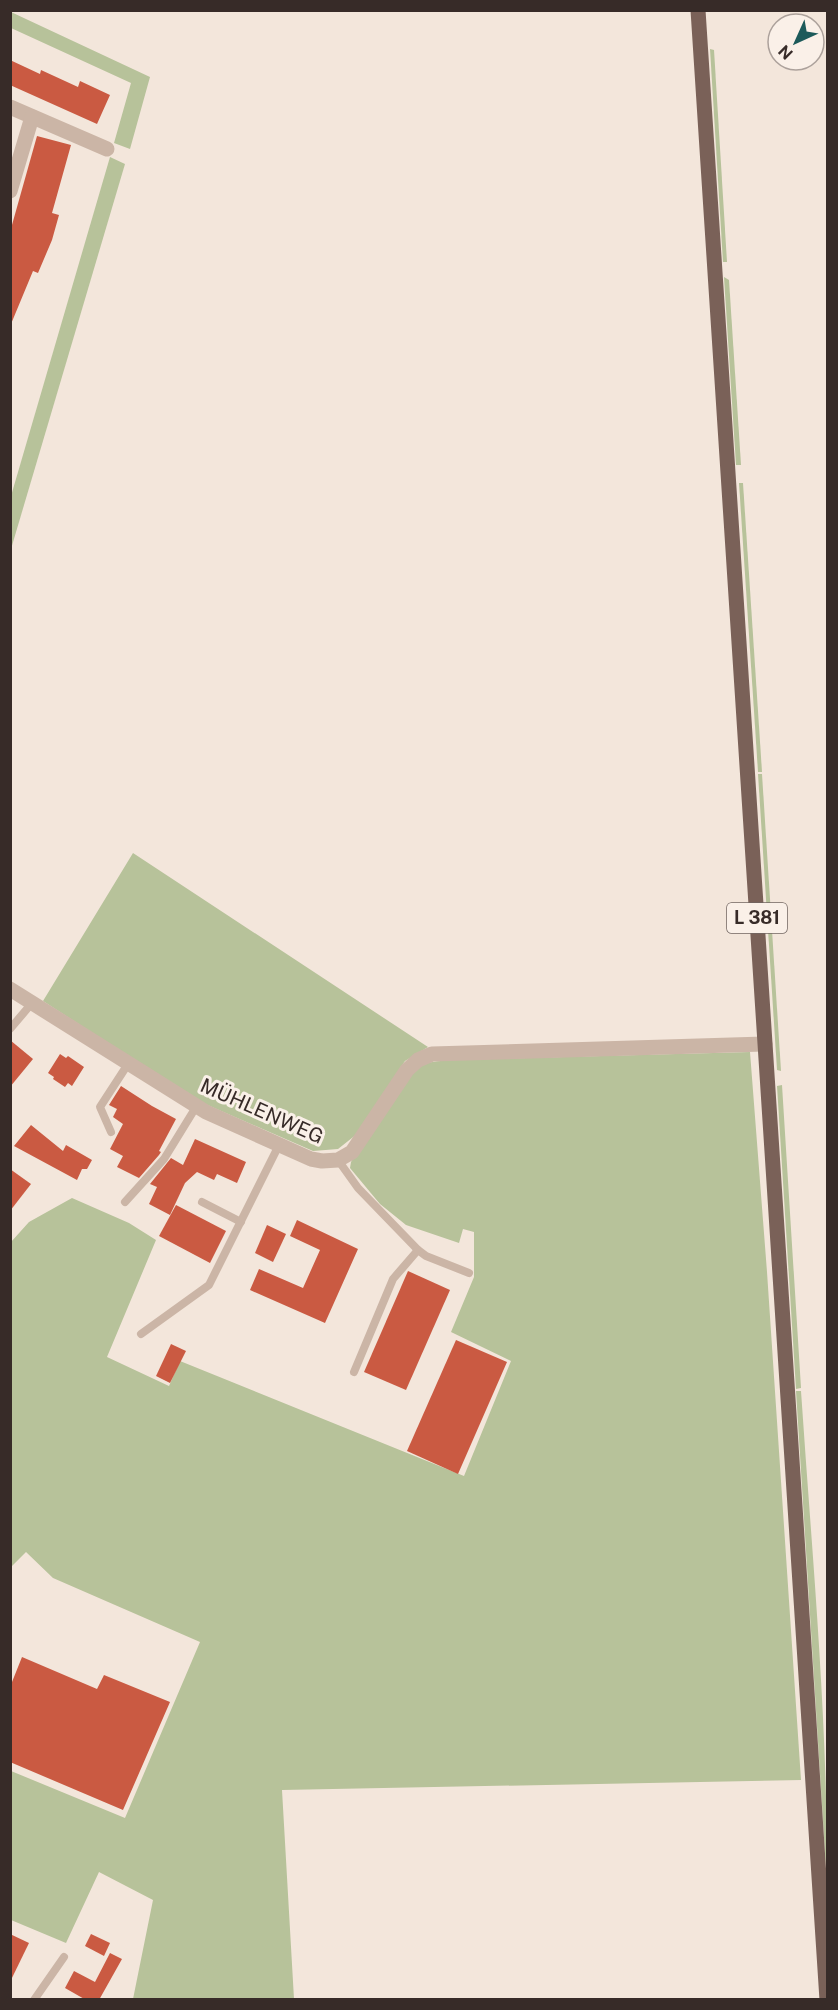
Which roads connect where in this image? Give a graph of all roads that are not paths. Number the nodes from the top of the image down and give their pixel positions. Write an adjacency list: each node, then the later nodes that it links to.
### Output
1 (698, 10): 9 (main road, L 381)
2 (10, 107): 3 (street)
3 (32, 117): 4 (street); 5 (street)
4 (107, 149)
5 (10, 191)
6 (10, 989): 7 (street, MÜHLENWEG)
7 (32, 1003): 8 (lane); 10 (street, MÜHLENWEG)
8 (10, 1029)
9 (765, 1044): 14 (street, MÜHLENWEG); 24 (main road, L 381)
10 (128, 1064): 11 (street, MÜHLENWEG); 12 (lane)
11 (196, 1107): 13 (street, MÜHLENWEG); 15 (lane)
12 (111, 1132)
13 (279, 1145): 14 (street, MÜHLENWEG); 17 (lane)
14 (338, 1160): 18 (lane)
15 (125, 1202)
16 (202, 1202): 17 (lane)
17 (241, 1222): 20 (lane)
18 (417, 1250): 19 (lane); 21 (lane)
19 (469, 1273)
20 (141, 1335)
21 (354, 1372)
22 (64, 1957): 23 (lane)
23 (34, 2000)
24 (827, 2000)

